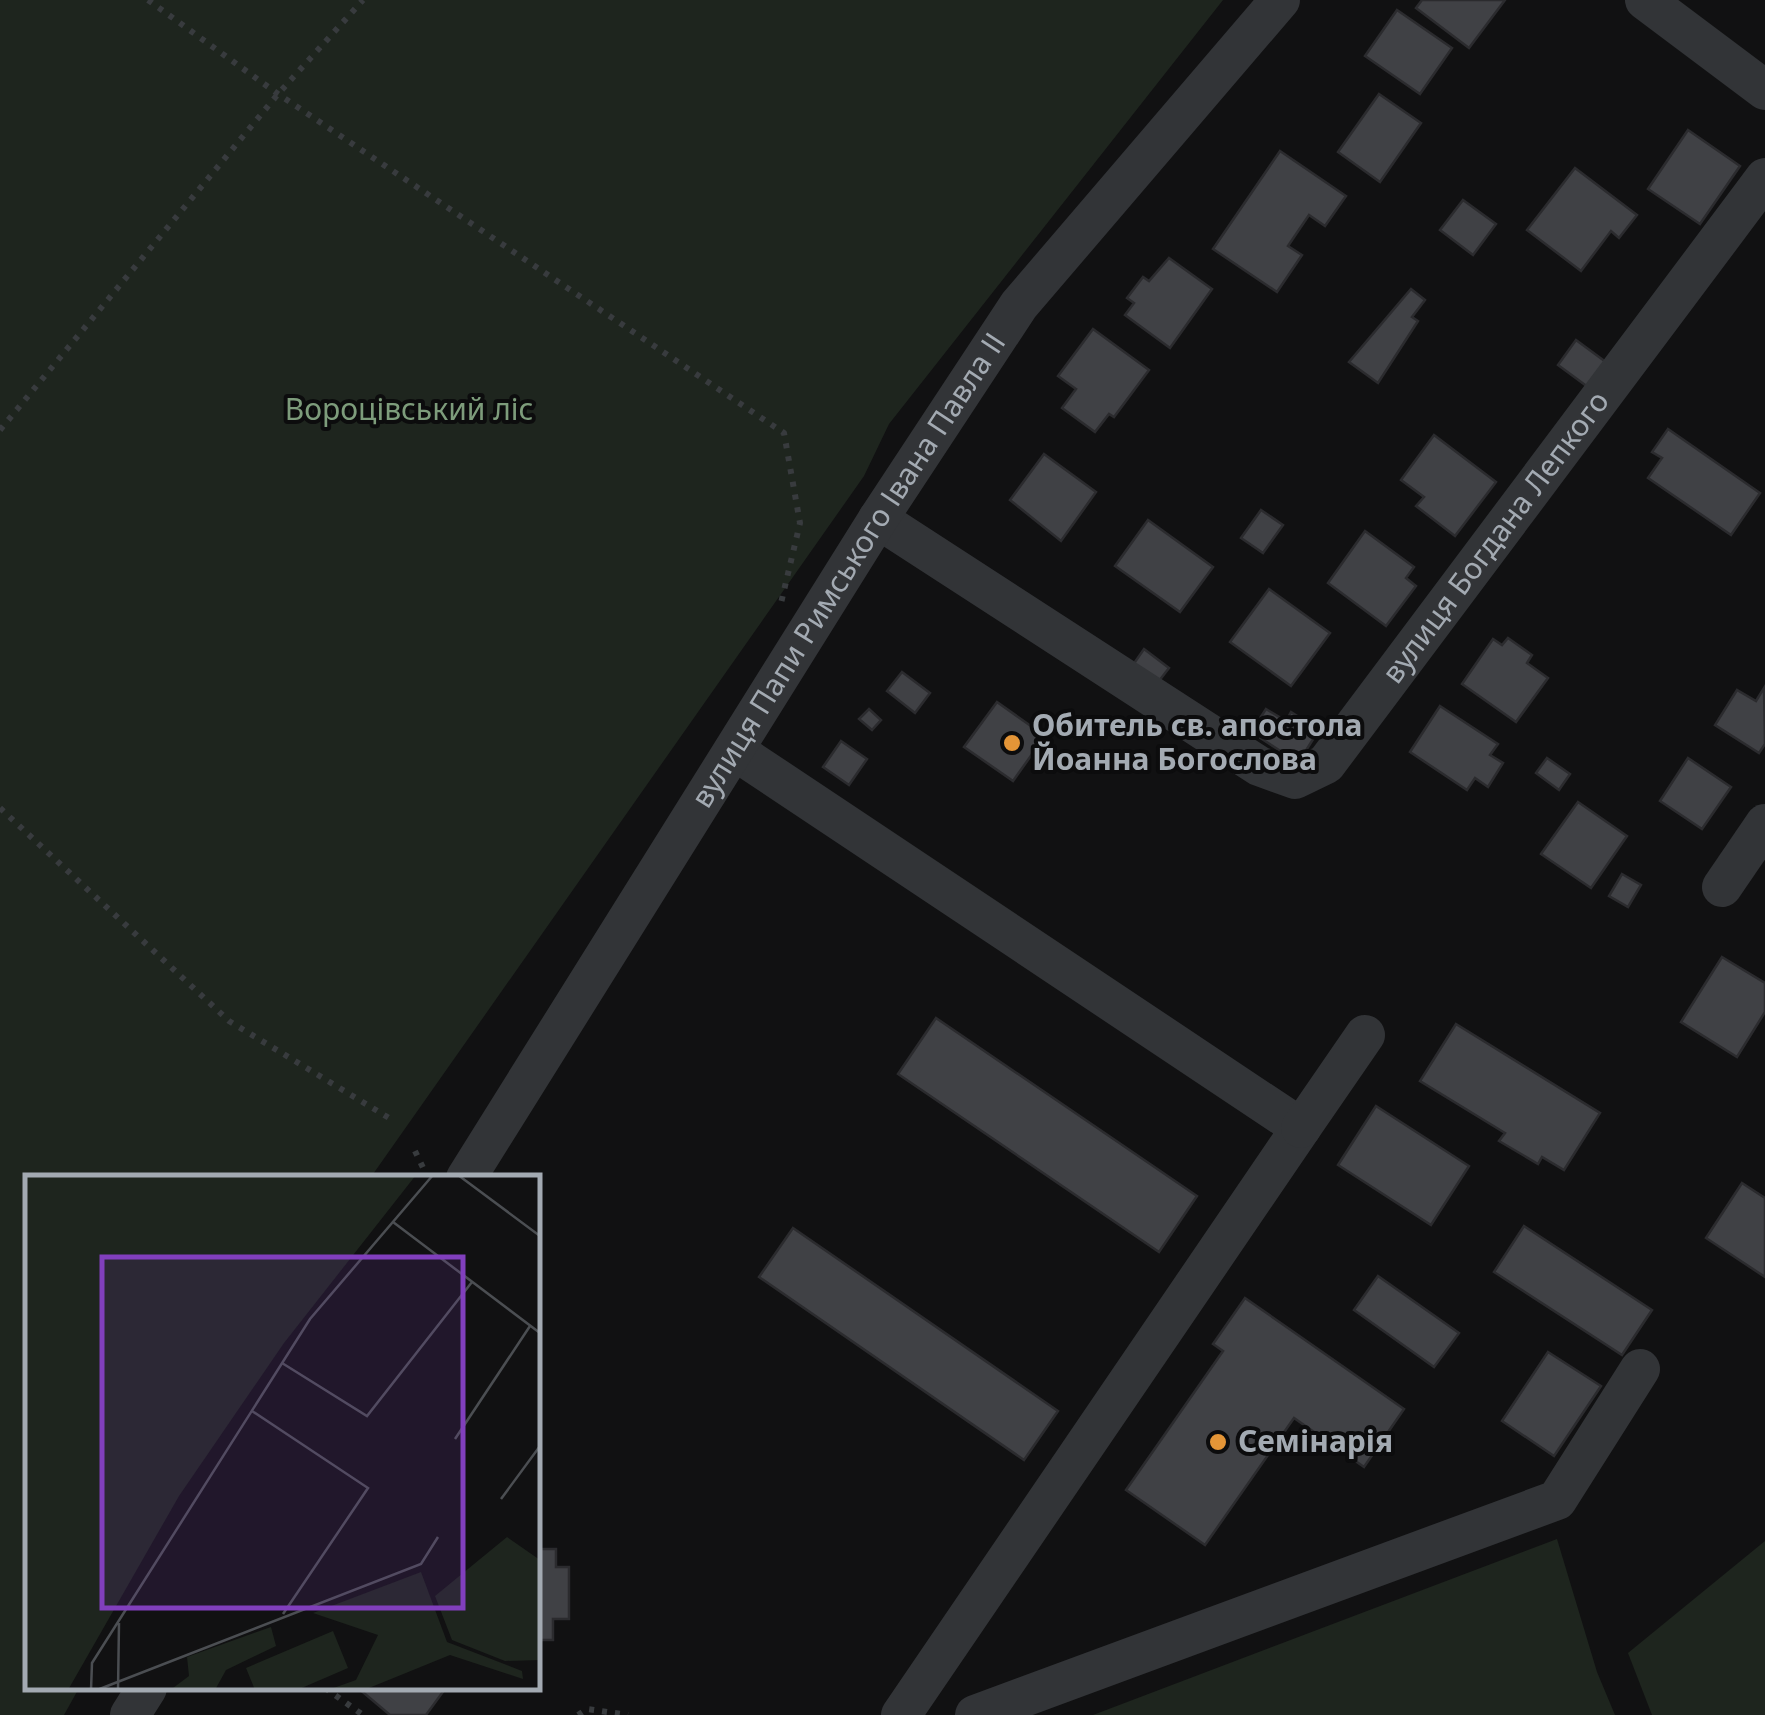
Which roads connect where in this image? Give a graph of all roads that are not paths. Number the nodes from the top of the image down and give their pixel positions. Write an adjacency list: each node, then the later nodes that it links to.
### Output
1 (1280, 0): 5 (street, вулиця Папи Римського Івана Павла ІІ)
2 (1645, 0): 3 (street)
3 (1765, 90)
4 (1765, 178): 5 (street, вулиця Богдана Лепкого)
5 (878, 519): 6 (street, вулиця Папи Римського Івана Павла ІІ)
6 (734, 750): 10 (street); 11 (street, вулиця Папи Римського Івана Павла ІІ)
7 (1765, 824): 8 (street)
8 (1722, 887)
9 (1365, 1035): 10 (street)
10 (1301, 1128): 15 (street)
11 (468, 1175)
12 (1640, 1369): 16 (street)
13 (146, 1690): 14 (street)
14 (130, 1715)
15 (901, 1715)
16 (975, 1715)

